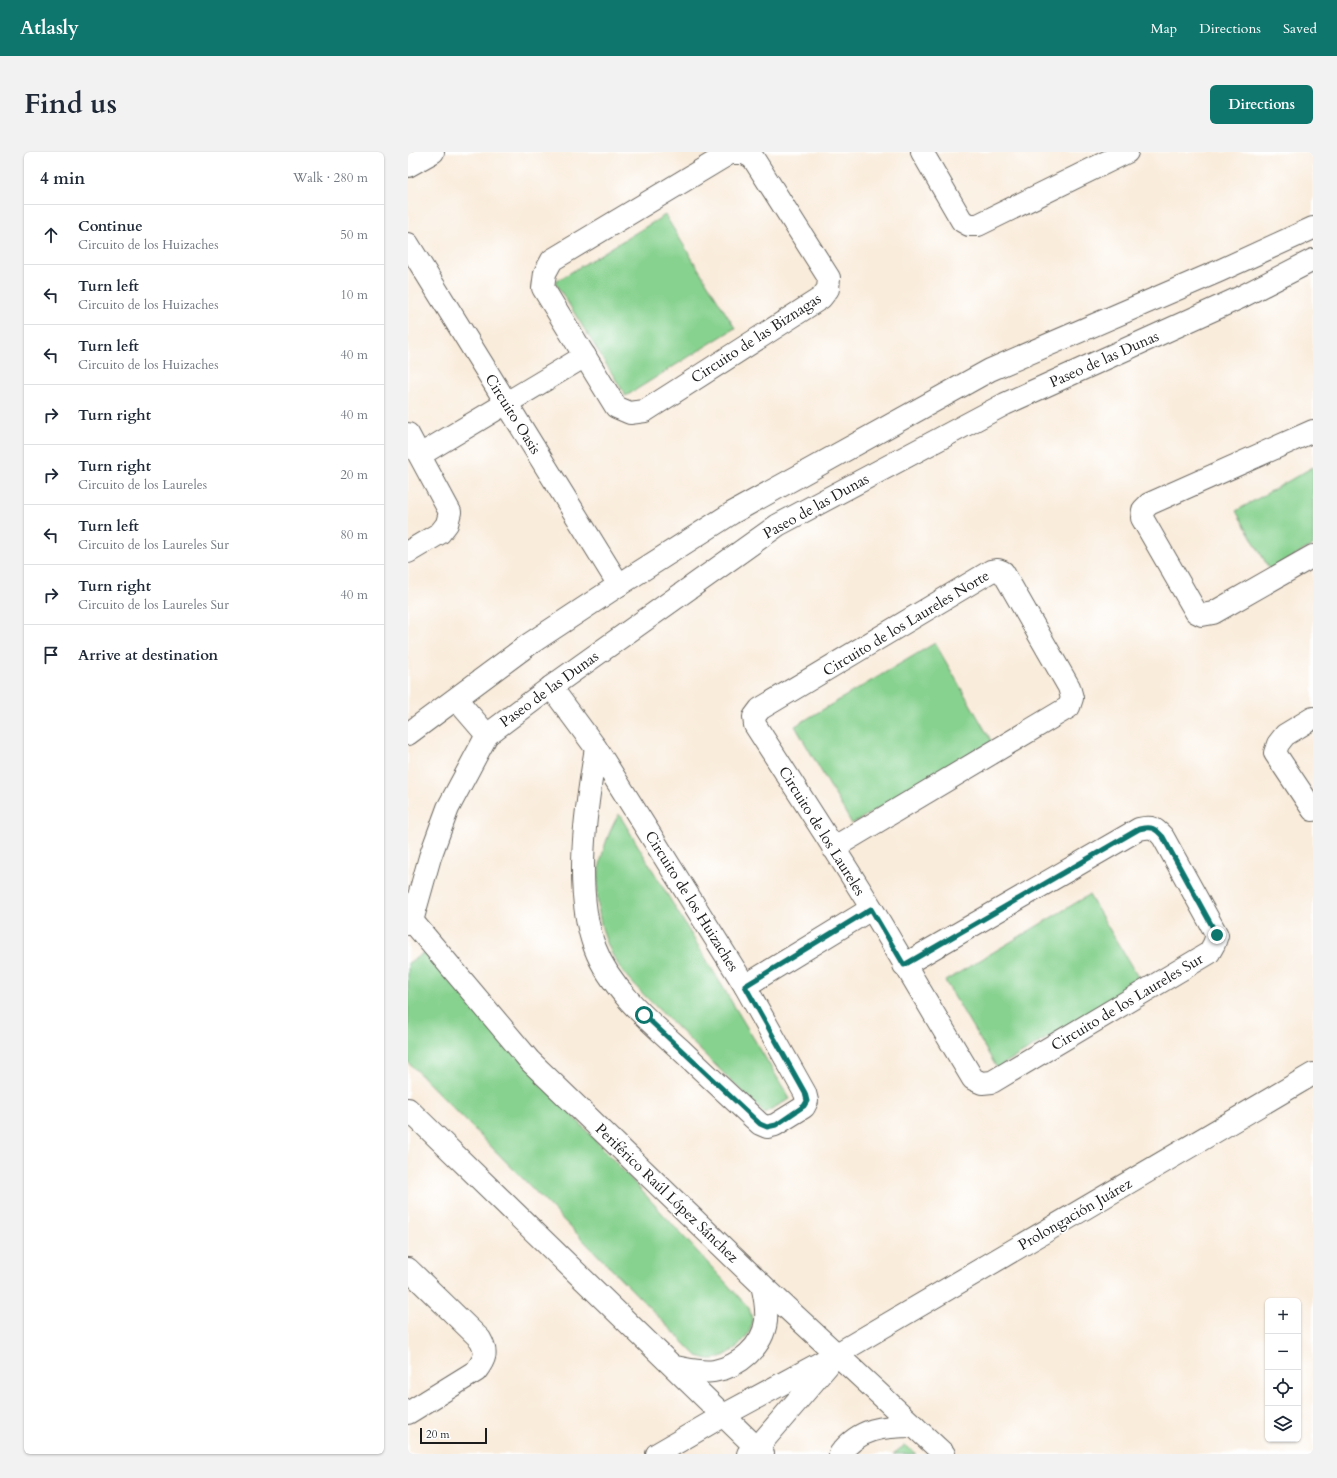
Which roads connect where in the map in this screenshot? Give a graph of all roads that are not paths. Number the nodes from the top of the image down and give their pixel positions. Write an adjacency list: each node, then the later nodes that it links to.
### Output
1 (433, 152): 4 (street)
2 (922, 152): 3 (street)
3 (1127, 152)
4 (408, 166)
5 (1313, 228): 13 (street)
6 (408, 244): 9 (street, Circuito Oasis)
7 (1313, 260): 14 (street, Paseo de las Dunas)
8 (585, 356): 8 (street, Circuito de las Biznagas); 9 (street)
9 (506, 403): 12 (street); 17 (street, Circuito Oasis)
10 (1313, 431): 16 (street)
11 (408, 434): 12 (street)
12 (420, 455): 15 (street)
13 (763, 496): 14 (street); 17 (street)
14 (778, 525): 18 (street, Paseo de las Dunas)
15 (408, 552)
16 (1313, 556)
17 (619, 585): 19 (street)
18 (551, 687): 23 (street, Paseo de las Dunas); 24 (street, Circuito de los Huizaches)
19 (456, 699): 22 (street); 23 (street)
20 (754, 717): 26 (street, Circuito de los Laureles); 26 (street, Circuito de los Laureles Norte)
21 (1313, 718): 25 (street)
22 (408, 734)
23 (487, 735): 28 (street, Paseo de las Dunas)
24 (596, 748): 30 (street, Circuito de los Huizaches); 30 (street, Circuito de los Huizaches)
25 (1313, 810)
26 (833, 848): 27 (street, Circuito de los Laureles)
27 (871, 909): 29 (street, Circuito de los Laureles); 30 (street)
28 (409, 920): 35 (street, Periférico Raúl López Sánchez)
29 (904, 965): 32 (street, Circuito de los Laureles); 32 (street, Circuito de los Laureles Sur)
30 (745, 986)
31 (1313, 1074): 36 (street, Prolongación Juárez)
32 (982, 1084)
33 (408, 1109): 37 (street)
34 (408, 1269): 38 (street)
35 (762, 1284): 36 (street, Periférico Raúl López Sánchez); 37 (street)
36 (837, 1354): 39 (street, Prolongación Juárez); 40 (street, Periférico Raúl López Sánchez); 41 (street)
37 (675, 1367): 39 (street)
38 (408, 1413)
39 (724, 1415): 41 (street); 42 (street, Prolongación Juárez)
40 (914, 1426): 43 (street); 44 (street, Periférico Raúl López Sánchez)
41 (756, 1452)
42 (657, 1454)
43 (840, 1454)
44 (944, 1454)

